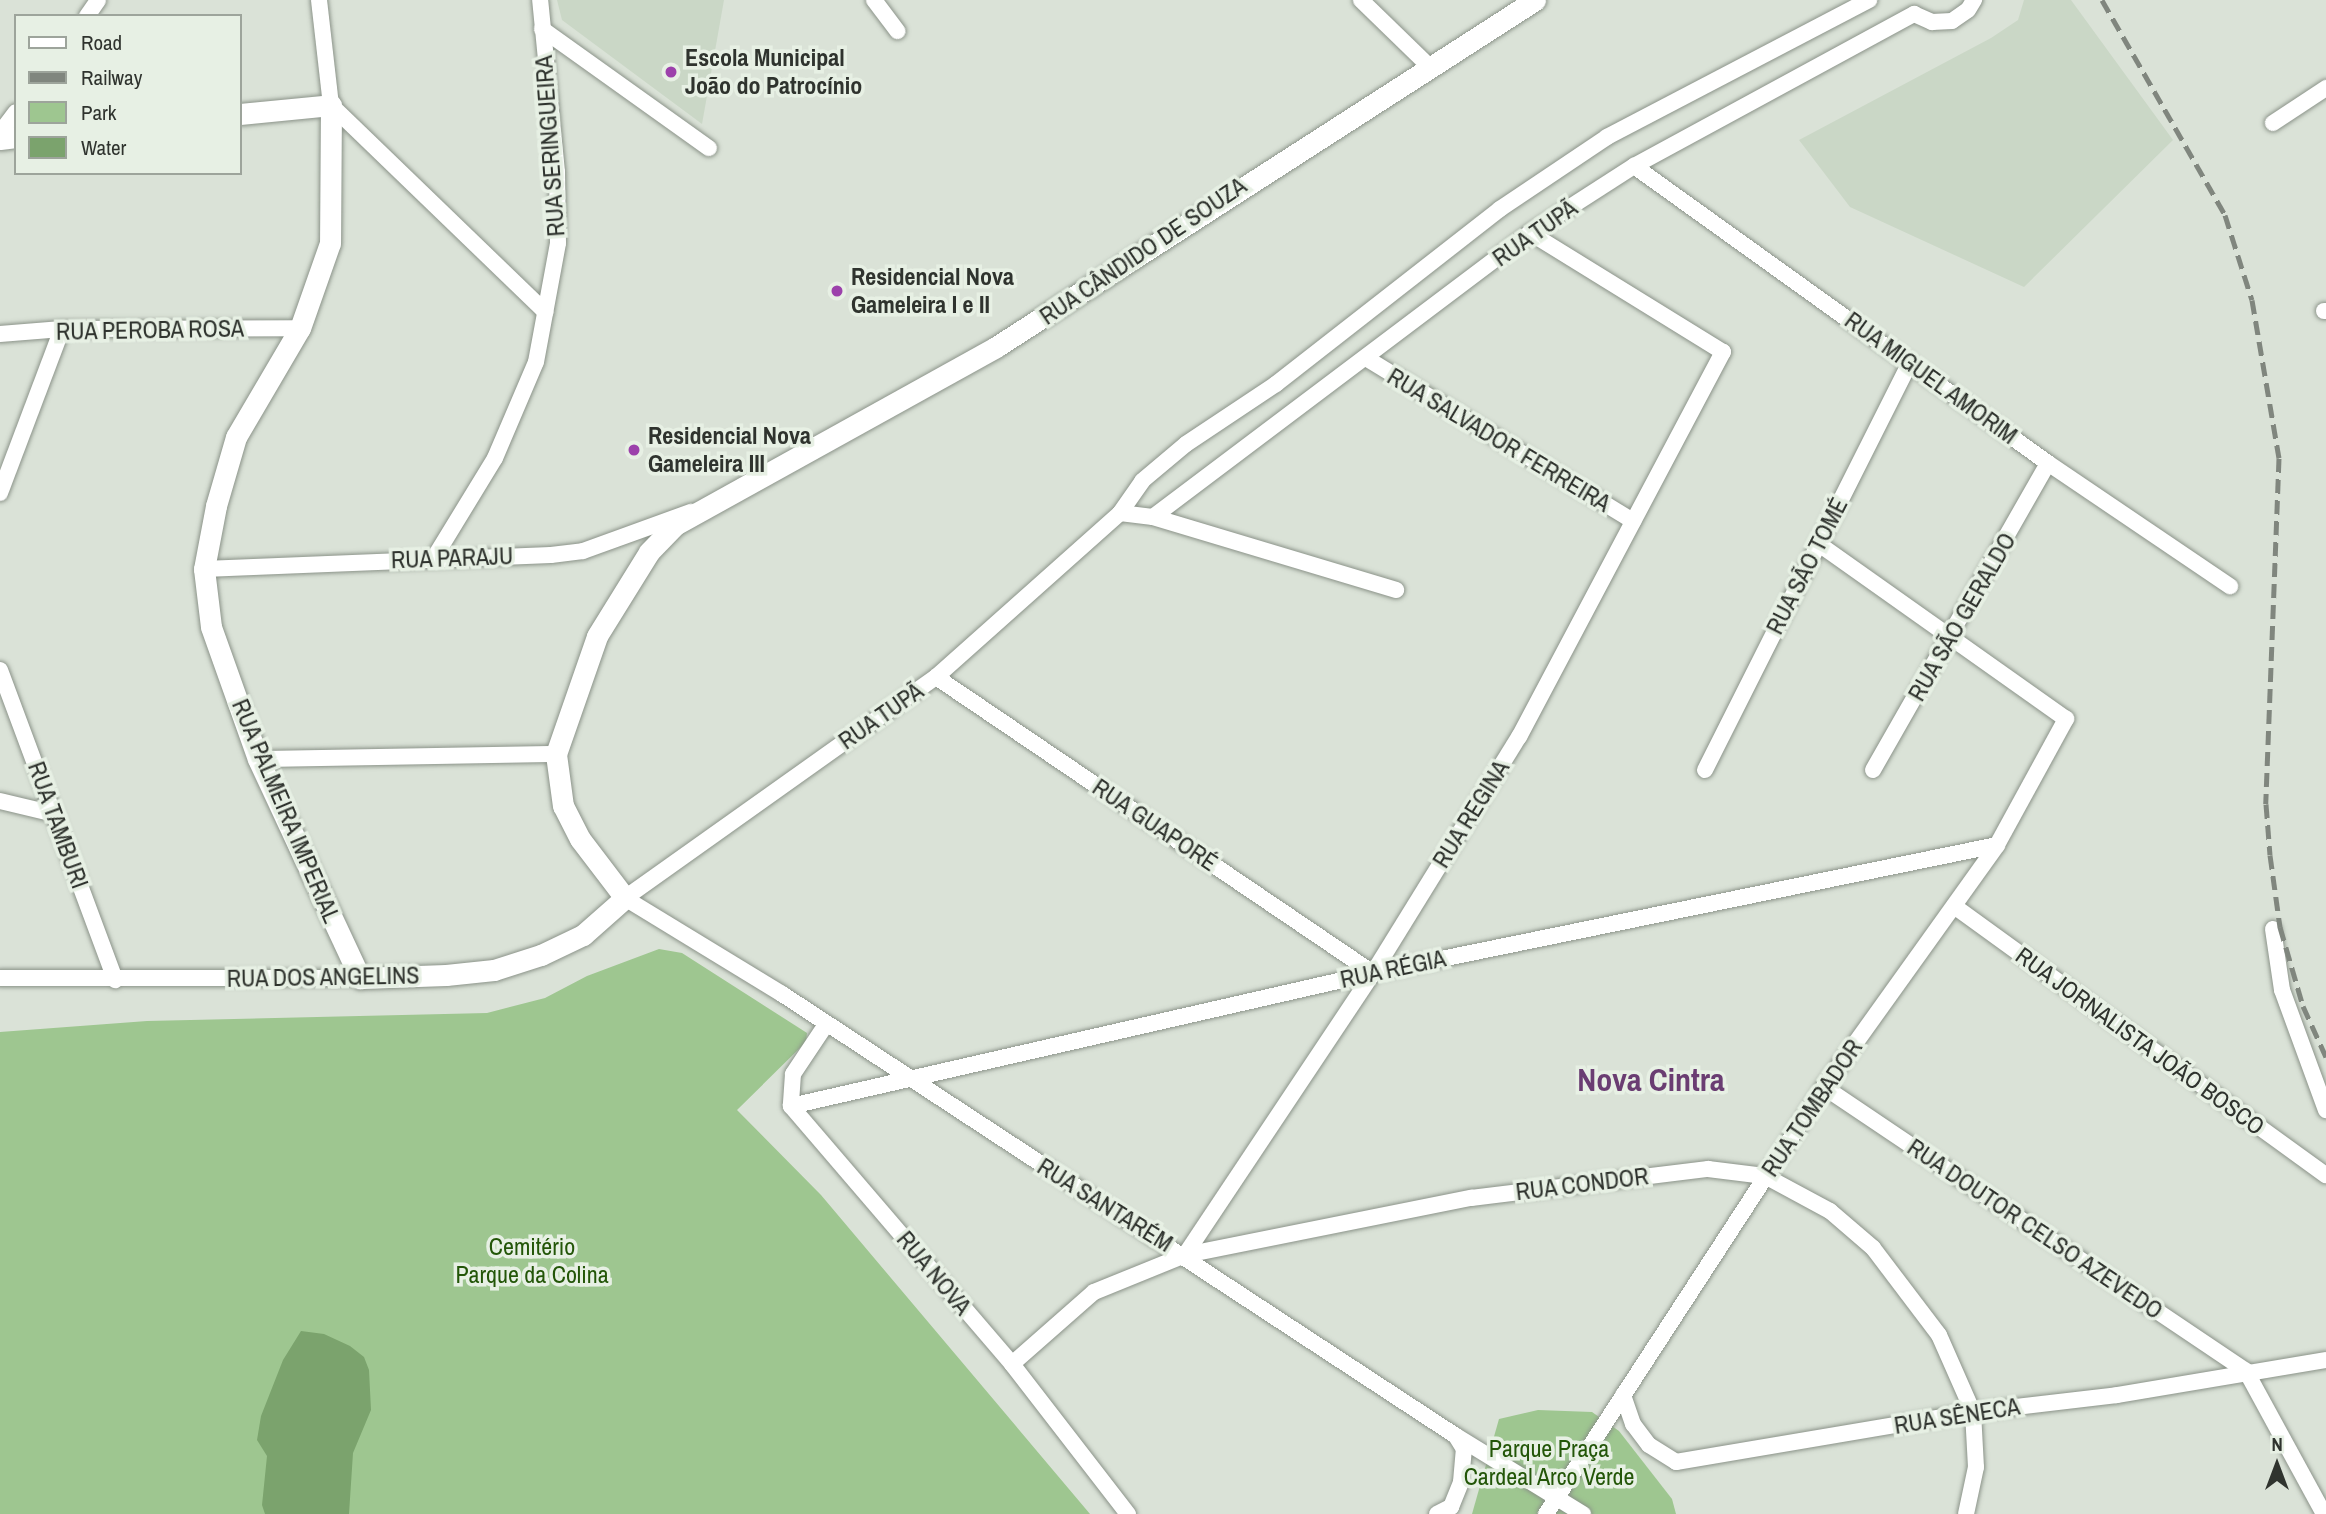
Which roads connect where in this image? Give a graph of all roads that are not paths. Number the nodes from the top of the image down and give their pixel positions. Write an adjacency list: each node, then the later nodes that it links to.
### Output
1 (319, 0): 12 (street, RUA PALMEIRA IMPERIAL)
2 (540, 0): 8 (street, RUA SERINGUEIRA)
3 (874, 0): 9 (street)
4 (1361, 0): 10 (street)
5 (1535, 0): 10 (street, RUA CÂNDIDO DE SOUZA)
6 (1869, 0): 29 (street, RUA TUPÃ)
7 (1974, 0): 18 (street, RUA TUPÃ)
8 (542, 29): 17 (street); 20 (street, RUA SERINGUEIRA)
9 (897, 31)
10 (1430, 67): 28 (street, RUA CÂNDIDO DE SOUZA)
11 (2326, 88): 15 (street)
12 (331, 105): 13 (street); 20 (street); 21 (street, RUA PALMEIRA IMPERIAL)
13 (242, 114)
14 (14, 115): 16 (street)
15 (2273, 123)
16 (0, 133)
17 (709, 148)
18 (1634, 166): 19 (street, RUA TUPÃ); 25 (street, RUA MIGUEL AMORIM)
19 (1530, 233): 24 (street, RUA TUPÃ); 31 (street, RUA REGINA)
20 (545, 312): 33 (street, RUA SERINGUEIRA)
21 (300, 328): 22 (street, RUA PEROBA ROSA); 34 (street, RUA PALMEIRA IMPERIAL)
22 (62, 329): 23 (street, RUA PEROBA ROSA); 27 (street)
23 (0, 334)
24 (1366, 358): 30 (street, RUA TUPÃ); 31 (street, RUA SALVADOR FERREIRA)
25 (1910, 363): 26 (street, RUA MIGUEL AMORIM); 32 (street, RUA SÃO TOMÉ)
26 (2049, 463): 35 (street, RUA MIGUEL AMORIM); 37 (street, RUA SÃO GERALDO)
27 (0, 494)
28 (693, 512): 33 (street, RUA PARAJU); 40 (street, RUA CÂNDIDO DE SOUZA)
29 (1120, 513): 30 (street); 39 (street, RUA TUPÃ)
30 (1153, 517): 36 (street)
31 (1633, 521): 50 (street, RUA REGINA)
32 (1819, 544): 37 (street); 42 (street, RUA SÃO TOMÉ)
33 (434, 558): 34 (street, RUA PARAJU)
34 (204, 569): 41 (street, RUA PALMEIRA IMPERIAL)
35 (2230, 586)
36 (1396, 590)
37 (1952, 638): 43 (street, RUA SÃO GERALDO); 46 (street, RUA TOMBADOR)
38 (0, 670): 45 (street, RUA TAMBURI)
39 (936, 677): 47 (street, RUA TUPÃ); 50 (street, RUA GUAPORÉ)
40 (556, 754): 41 (street); 47 (street, RUA CÂNDIDO DE SOUZA)
41 (258, 759): 52 (street, RUA PALMEIRA IMPERIAL)
42 (1705, 770)
43 (1873, 770)
44 (0, 801): 45 (street)
45 (54, 814): 53 (street, RUA TAMBURI)
46 (1997, 845): 48 (street, RUA TOMBADOR); 50 (street, RUA RÉGIA)
47 (625, 898): 52 (street, RUA DOS ANGELINS); 54 (street, RUA SANTARÉM)
48 (1954, 906): 56 (street, RUA TOMBADOR); 59 (street, RUA JORNALISTA JOÃO BOSCO)
49 (2273, 929): 58 (street)
50 (1373, 973): 55 (street, RUA RÉGIA); 61 (street, RUA REGINA)
51 (0, 978): 53 (street, RUA DOS ANGELINS)
52 (360, 978): 53 (street, RUA DOS ANGELINS)
53 (115, 980)
54 (825, 1026): 55 (street, RUA SANTARÉM); 57 (street)
55 (904, 1077): 57 (street, RUA RÉGIA); 61 (street, RUA SANTARÉM)
56 (1824, 1087): 60 (street, RUA TOMBADOR); 64 (street, RUA DOUTOR CELSO AZEVEDO)
57 (791, 1106): 63 (street, RUA NOVA)
58 (2326, 1110)
59 (2326, 1175)
60 (1765, 1176): 61 (street, RUA CONDOR); 65 (street, RUA TOMBADOR); 66 (street, RUA CONDOR)
61 (1185, 1255): 63 (street, RUA CONDOR); 67 (street, RUA SANTARÉM)
62 (2326, 1360): 64 (street, RUA SÊNECA)
63 (1013, 1364): 69 (street, RUA NOVA)
64 (2246, 1371): 66 (street, RUA SÊNECA); 74 (street)
65 (1623, 1395): 66 (street, RUA SÊNECA); 68 (street, RUA TOMBADOR)
66 (1973, 1412): 73 (street, RUA CONDOR)
67 (1456, 1436): 68 (street, RUA SANTARÉM); 70 (street)
68 (1557, 1497): 71 (street, RUA TOMBADOR); 72 (street, RUA SANTARÉM)
69 (1128, 1514)
70 (1437, 1514)
71 (1546, 1514)
72 (1583, 1514)
73 (1966, 1514)
74 (2324, 1514)

